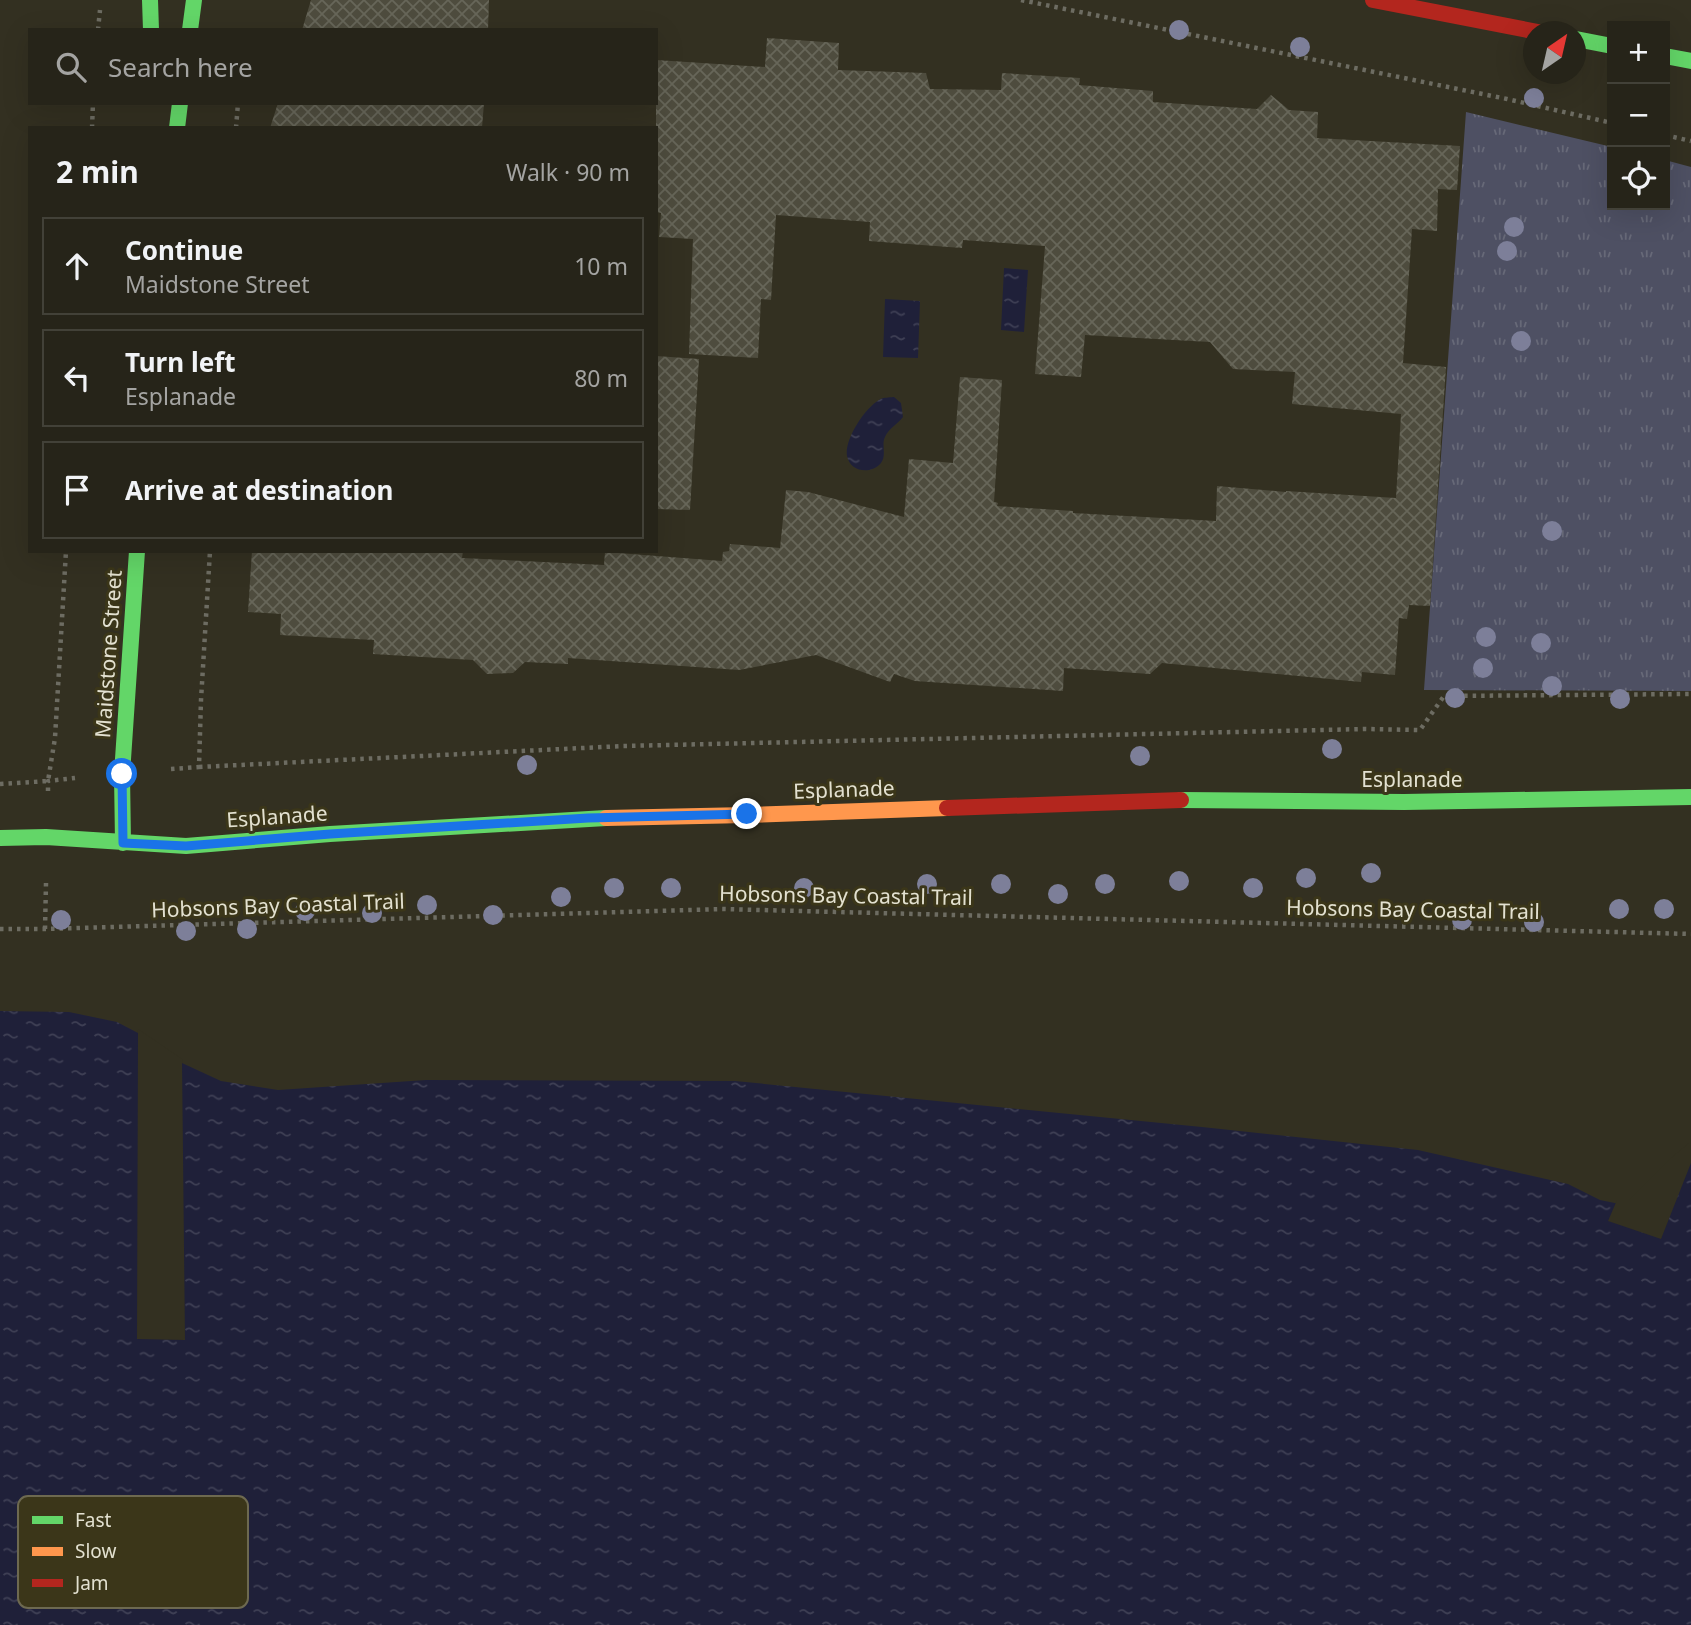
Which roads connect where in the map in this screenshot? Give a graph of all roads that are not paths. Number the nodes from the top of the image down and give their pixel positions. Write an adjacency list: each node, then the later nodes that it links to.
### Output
1 (150, 0): 4 (street)
2 (194, 0): 5 (street)
3 (1373, 0): 6 (street)
4 (151, 28)
5 (190, 28)
6 (1523, 29)
7 (1586, 41): 8 (street)
8 (1607, 45)
9 (1670, 57): 10 (street)
10 (1691, 61)
11 (180, 105): 12 (street)
12 (177, 126)
13 (137, 553): 16 (street, Maidstone Street)
14 (1691, 797): 16 (street, Esplanade)
15 (0, 838): 16 (street, Esplanade)
16 (123, 843)

